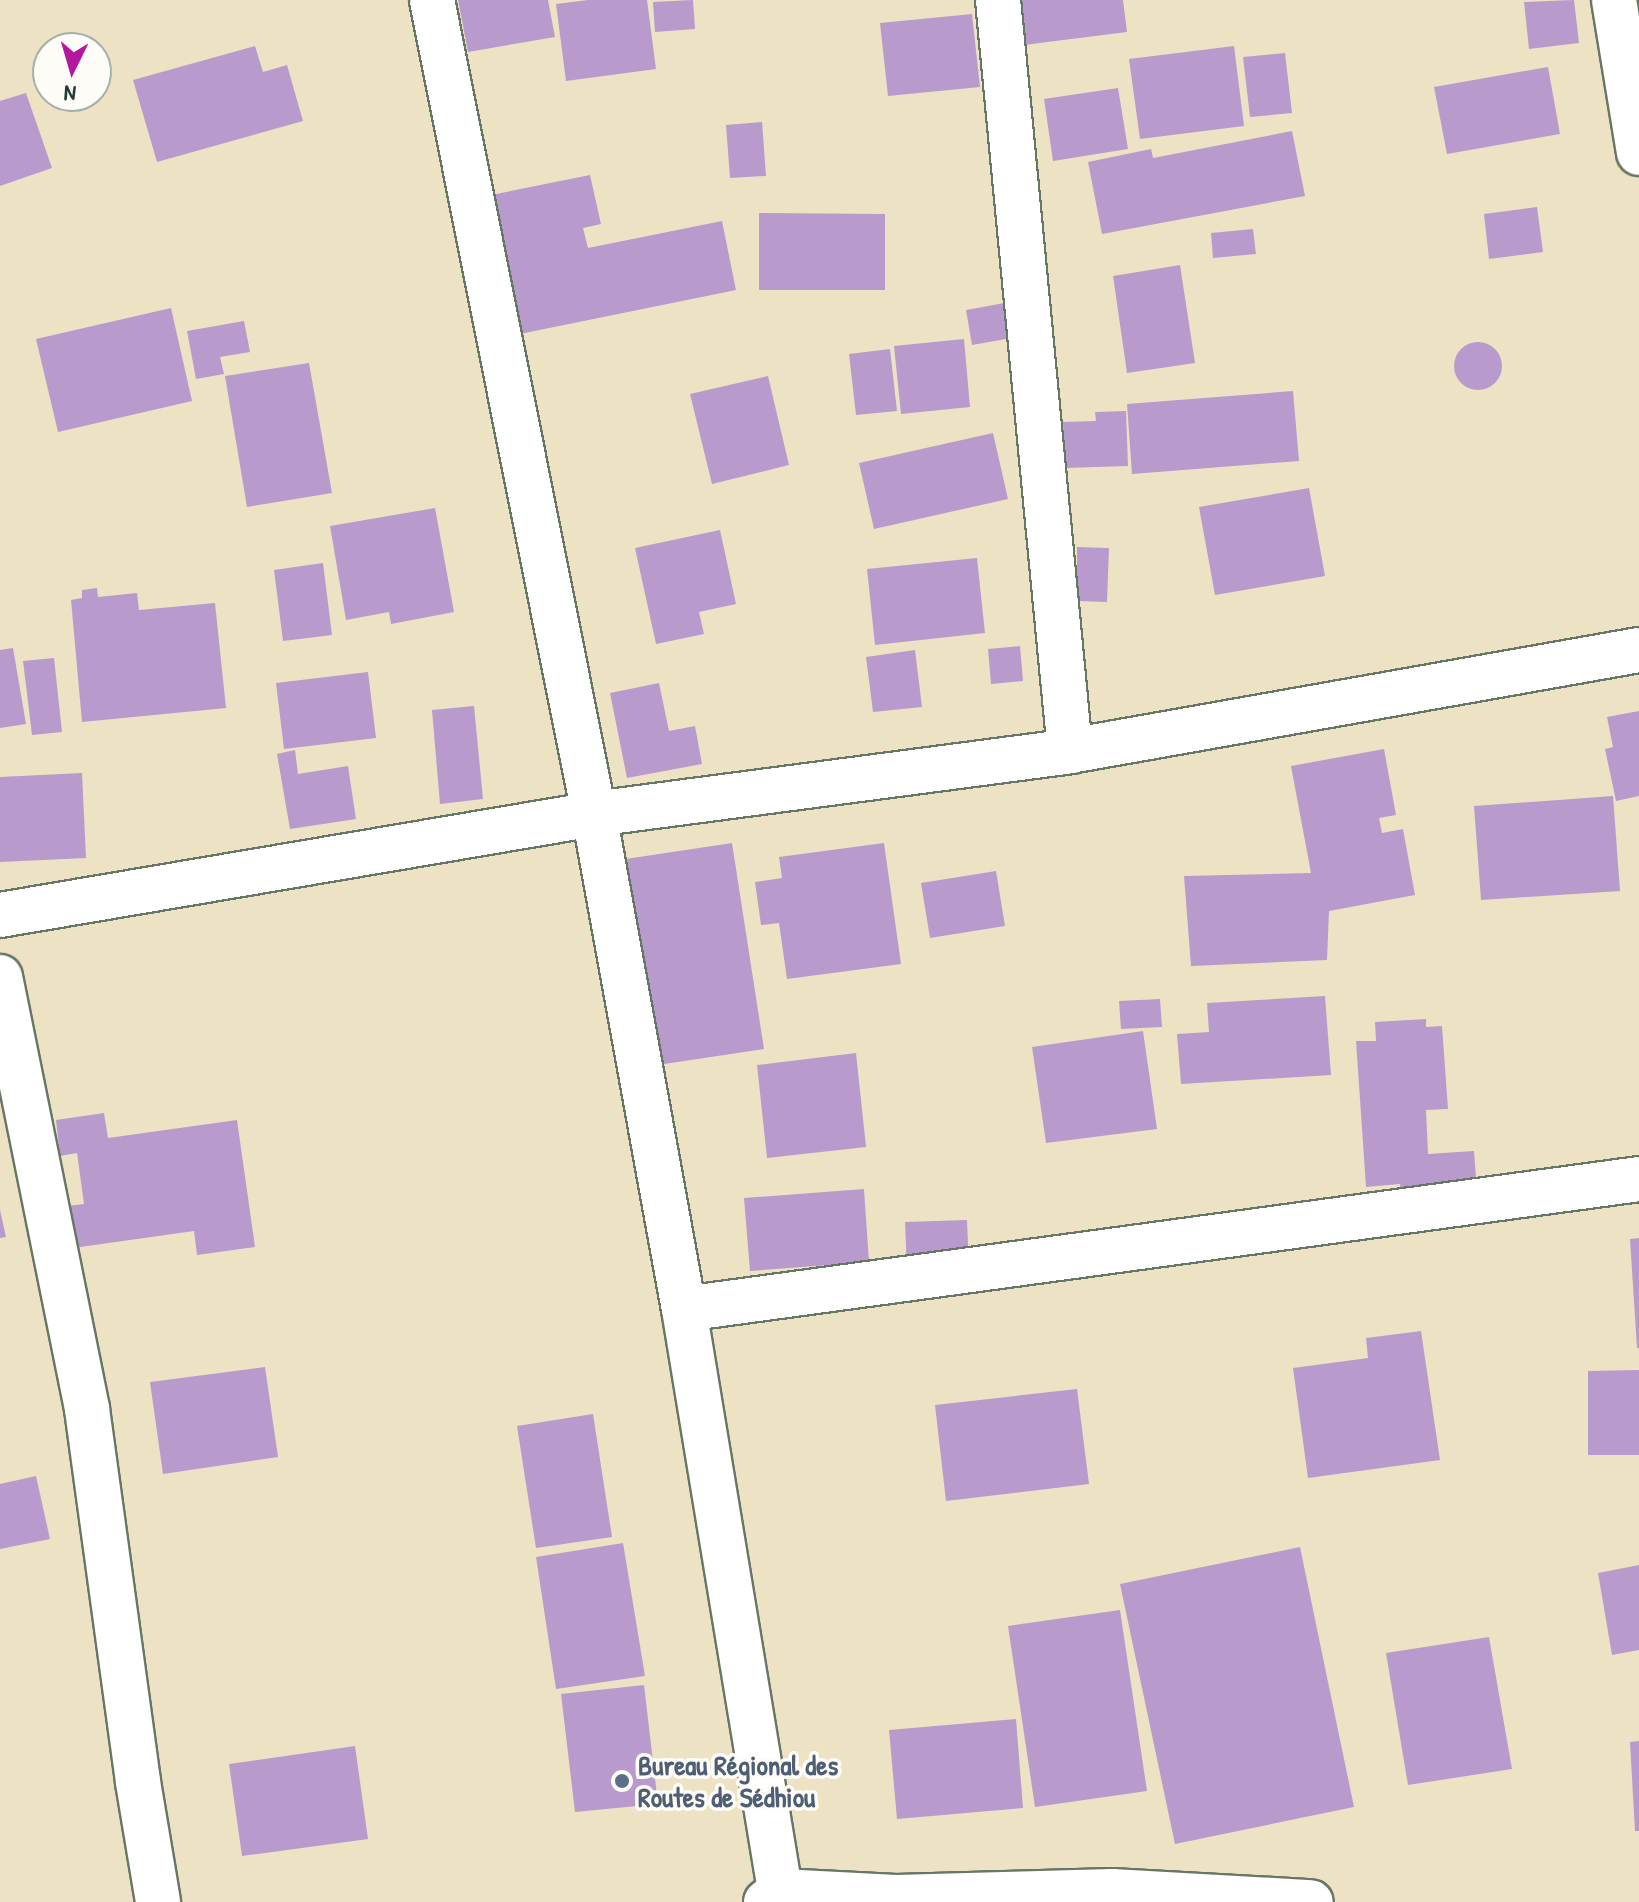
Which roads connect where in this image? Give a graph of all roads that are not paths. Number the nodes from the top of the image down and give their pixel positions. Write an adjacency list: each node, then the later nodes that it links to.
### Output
1 (432, 0): 7 (street)
2 (998, 0): 6 (street)
3 (1614, 0): 4 (street)
4 (1639, 153)
5 (1639, 650): 6 (street)
6 (1070, 751): 7 (street)
7 (594, 814): 8 (street); 11 (street)
8 (0, 915)
9 (0, 977): 13 (street)
10 (1639, 1179): 11 (street)
11 (684, 1309): 12 (street)
12 (776, 1898): 14 (street)
13 (158, 1902)
14 (1311, 1902)

